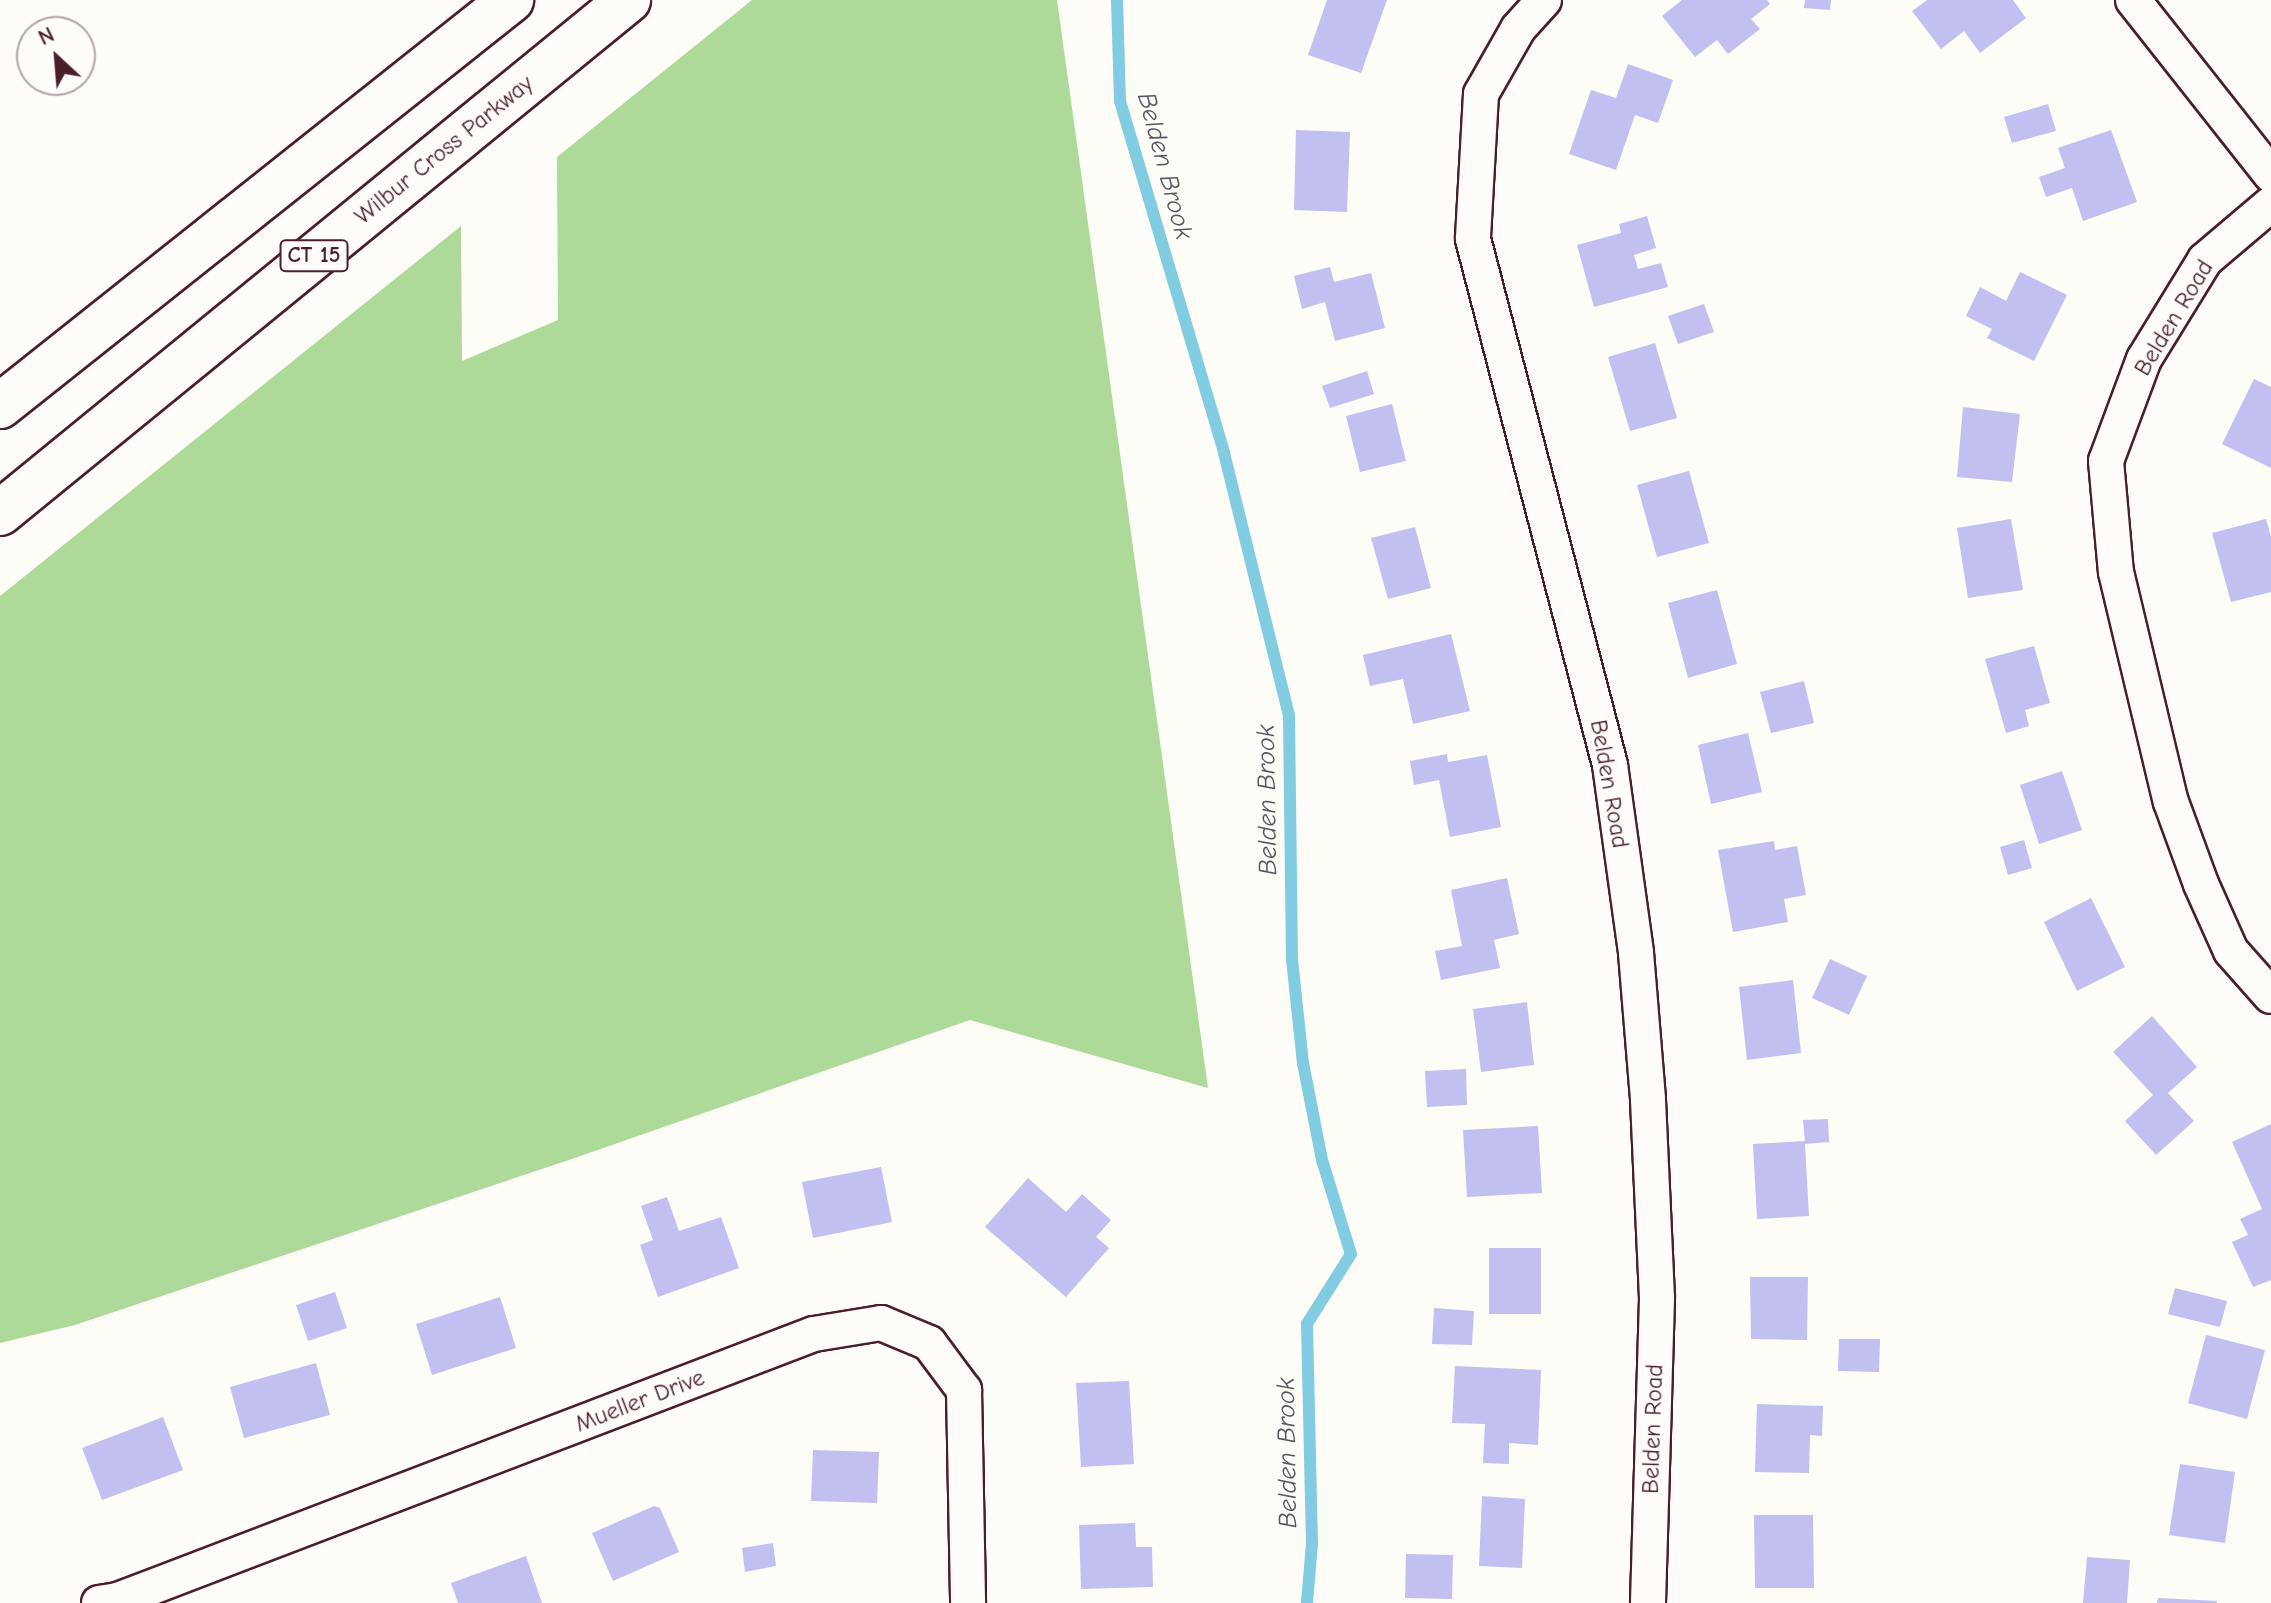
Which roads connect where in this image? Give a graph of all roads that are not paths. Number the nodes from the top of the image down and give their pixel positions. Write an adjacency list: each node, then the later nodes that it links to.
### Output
1 (511, 0): 7 (highway)
2 (628, 0): 8 (highway, Wilbur Cross Parkway / CT 15)
3 (1544, 0): 12 (street, Belden Road)
4 (2133, 0): 5 (street)
5 (2271, 175)
6 (2271, 204): 9 (street, Belden Road)
7 (0, 406)
8 (0, 513)
9 (2271, 996)
10 (112, 1602): 11 (street, Mueller Drive)
11 (968, 1603)
12 (1648, 1603)

